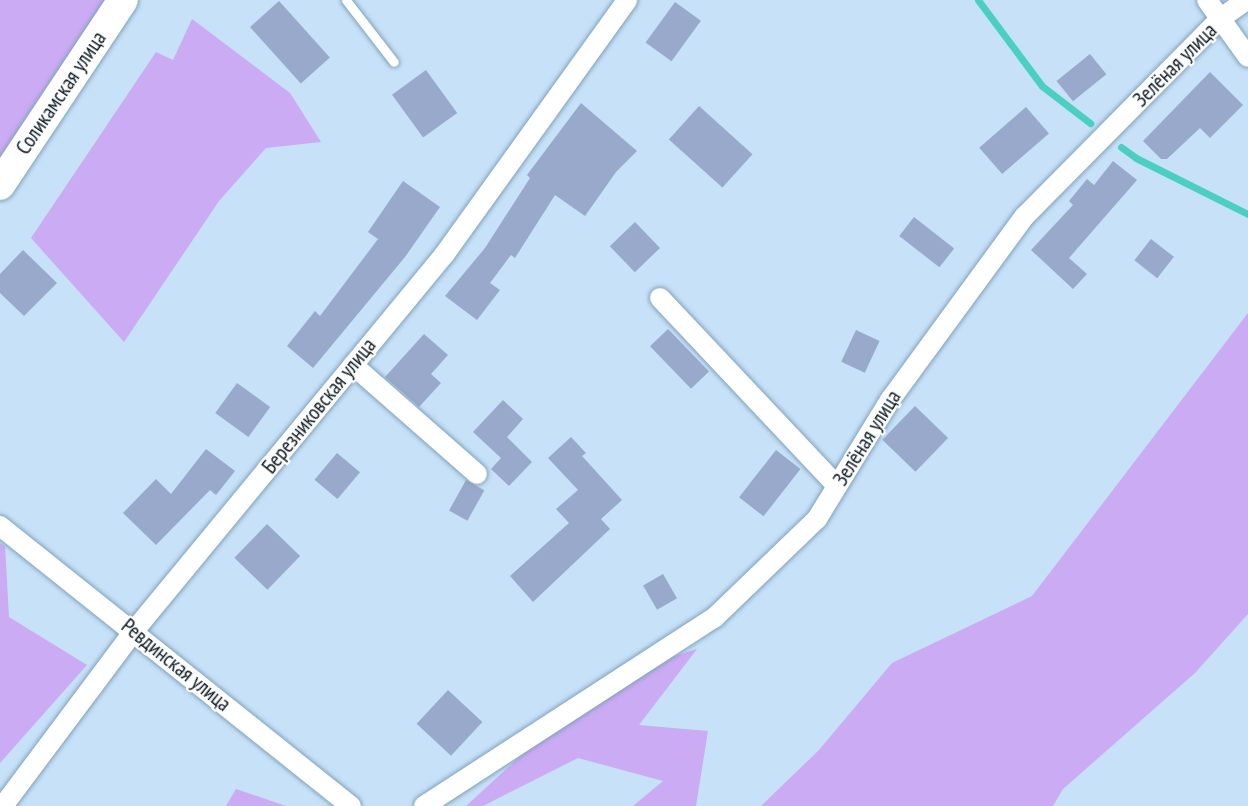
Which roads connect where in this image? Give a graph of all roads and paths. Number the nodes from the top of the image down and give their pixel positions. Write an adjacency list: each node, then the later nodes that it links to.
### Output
1 (123, 0): 9 (main road, Соликамская улица)
2 (346, 0): 8 (lane)
3 (627, 0): 11 (street, Березниковская улица)
4 (1207, 0): 6 (street)
5 (1247, 0): 6 (street, Зелёная улица)
6 (1221, 18): 7 (street); 13 (street, Зелёная улица)
7 (1248, 57)
8 (394, 62)
9 (0, 185)
10 (660, 298): 13 (street)
11 (353, 365): 12 (street); 15 (street, Березниковская улица)
12 (477, 474)
13 (837, 486): 18 (street, Зелёная улица)
14 (0, 526): 15 (street, Ревдинская улица)
15 (134, 631): 16 (street, Березниковская улица); 17 (street, Ревдинская улица)
16 (3, 806)
17 (351, 806)
18 (424, 806)

